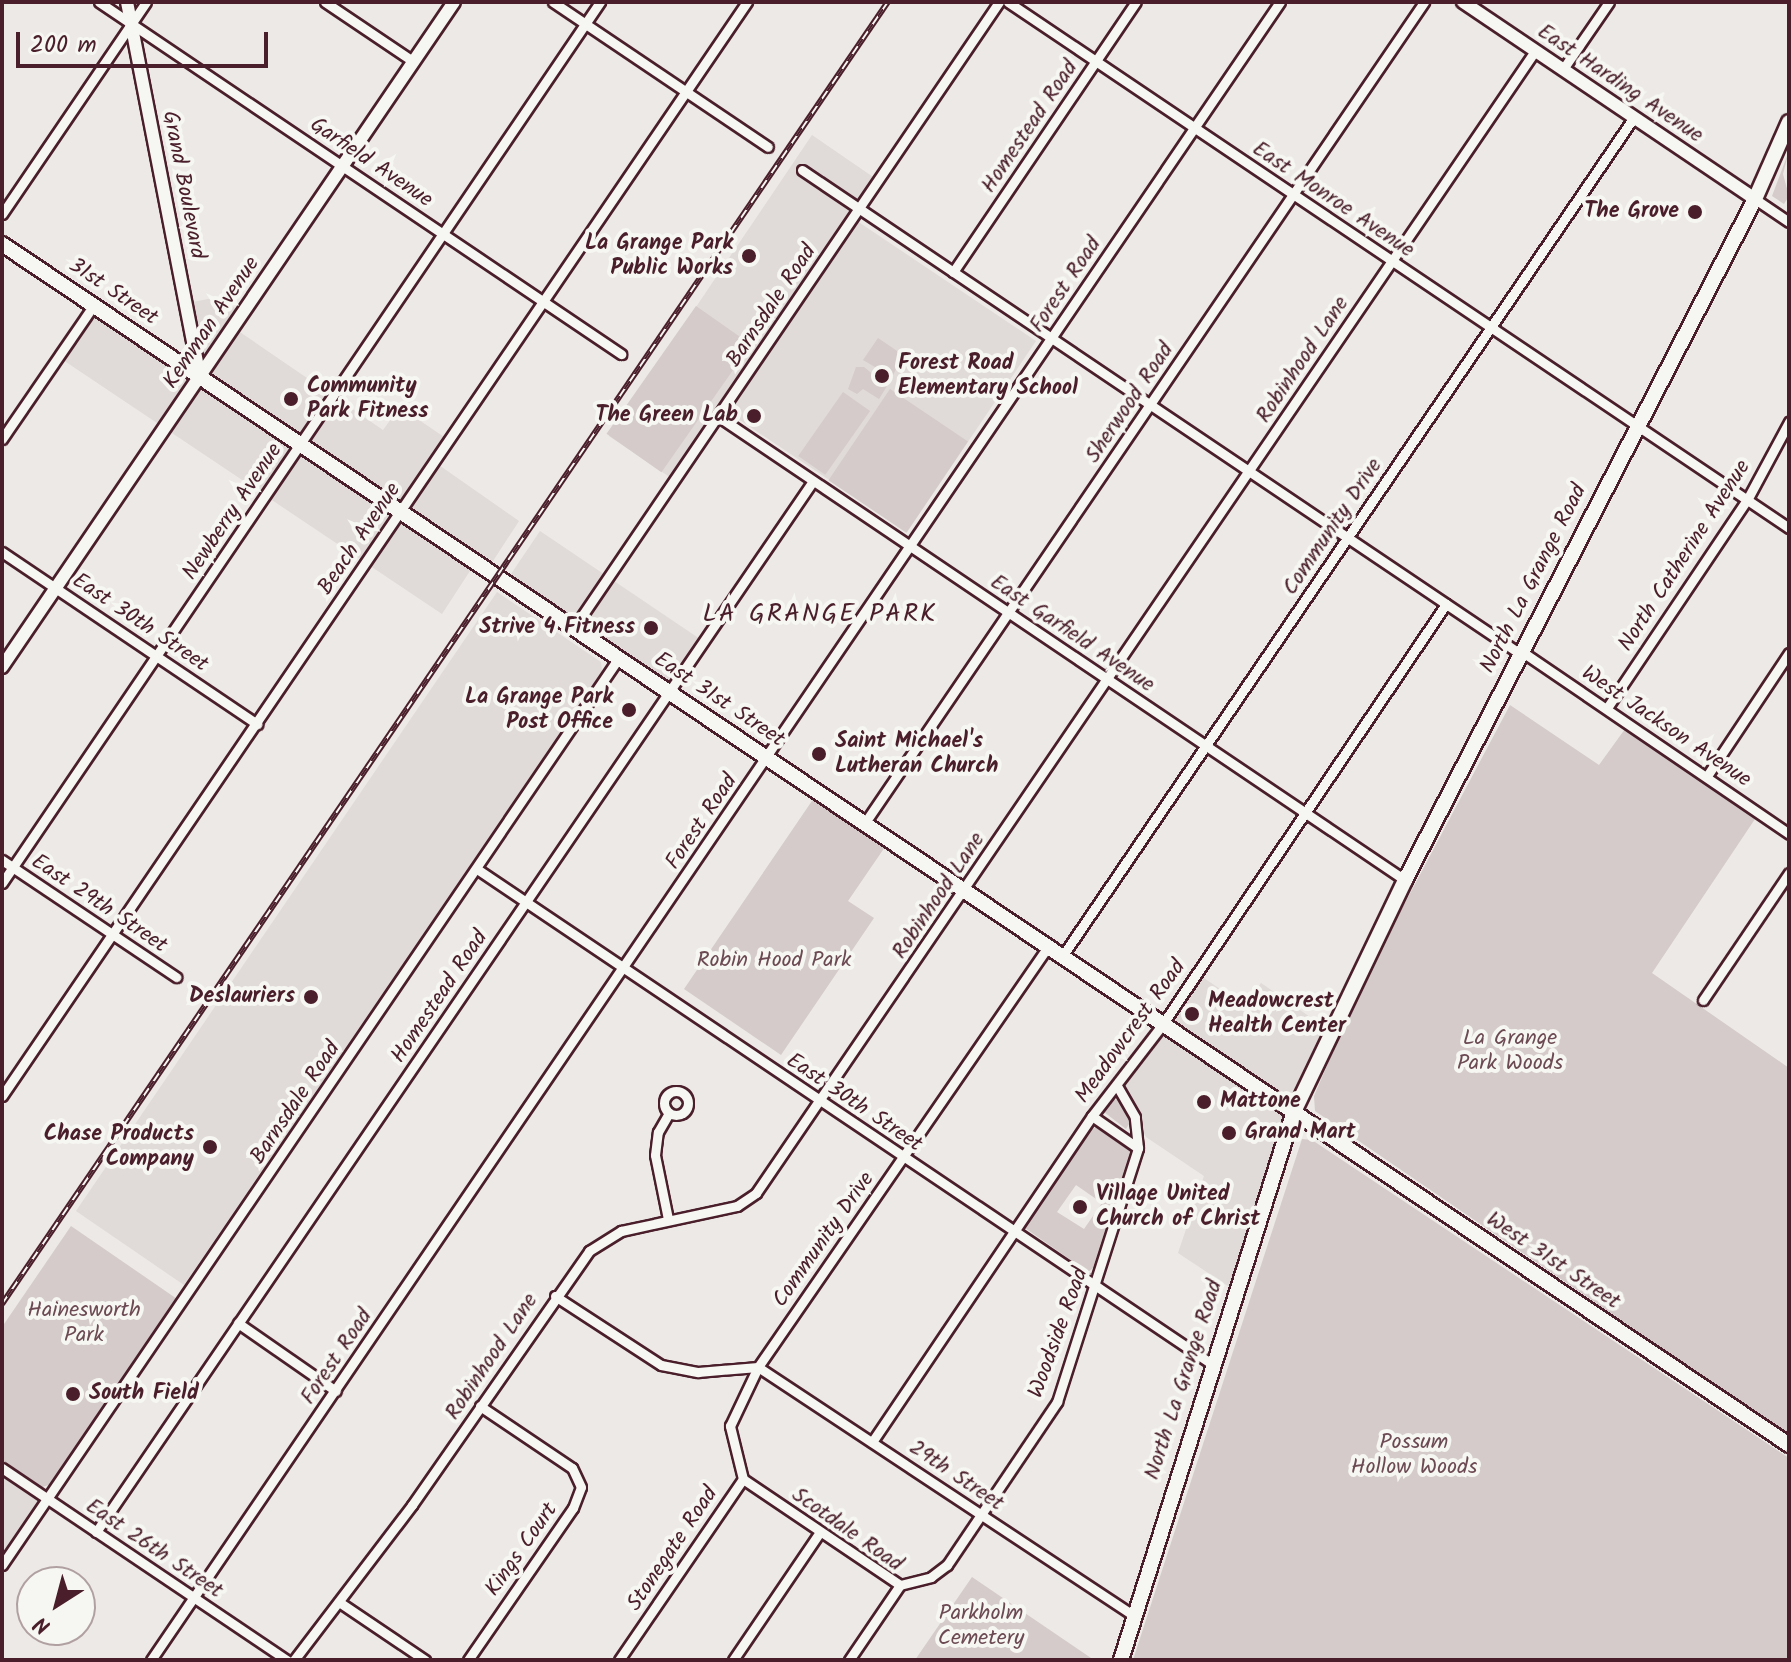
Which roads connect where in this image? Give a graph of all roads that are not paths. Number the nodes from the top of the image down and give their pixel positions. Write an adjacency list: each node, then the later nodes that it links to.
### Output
1 (99, 2): 16 (street, Garfield Avenue)
2 (127, 2): 16 (street, Grand Boulevard)
3 (146, 2): 16 (street)
4 (325, 2): 19 (street)
5 (454, 2): 19 (street, Kemman Avenue)
6 (553, 2): 17 (street)
7 (600, 2): 17 (street, Newberry Avenue)
8 (747, 2): 22 (street, Beach Avenue)
9 (999, 2): 31 (street, Barnsdale Road)
10 (1008, 2): 20 (street, East Monroe Avenue)
11 (1136, 2): 20 (street, Homestead Road)
12 (1280, 2): 25 (street, Forest Road)
13 (1424, 2): 29 (street, Sherwood Road)
14 (1463, 2): 18 (street, East Harding Avenue)
15 (1609, 2): 21 (street)
16 (132, 23): 27 (street, Garfield Avenue); 32 (street); 43 (street, Grand Boulevard)
17 (586, 24): 22 (street); 34 (street, Newberry Avenue)
18 (1535, 51): 21 (street, East Harding Avenue); 36 (street, Robinhood Lane)
19 (414, 62): 27 (street, Kemman Avenue)
20 (1096, 62): 25 (street, East Monroe Avenue); 37 (street, Homestead Road)
21 (1563, 69): 23 (street, East Harding Avenue)
22 (686, 91): 26 (street); 38 (street, Beach Avenue)
23 (1634, 117): 30 (street, East Harding Avenue); 40 (street, Community Drive)
24 (1789, 122): 30 (main road, North La Grange Road)
25 (1195, 128): 29 (street, East Monroe Avenue); 41 (street, Forest Road)
26 (768, 147)
27 (343, 166): 34 (street, Garfield Avenue); 43 (street, Kemman Avenue)
28 (802, 170): 31 (street, West Jackson Avenue)
29 (1293, 195): 36 (street, East Monroe Avenue); 44 (street, Sherwood Road)
30 (1755, 199): 33 (street); 47 (main road, North La Grange Road)
31 (859, 208): 37 (street, West Jackson Avenue); 45 (street, Barnsdale Road)
32 (2, 214)
33 (1789, 222)
34 (444, 233): 38 (street, Garfield Avenue); 49 (street, Newberry Avenue)
35 (2, 244): 39 (main road, 31st Street)
36 (1392, 261): 40 (street, East Monroe Avenue); 50 (street, Robinhood Lane)
37 (953, 272): 41 (street, West Jackson Avenue)
38 (544, 301): 42 (street, Garfield Avenue); 53 (street, Beach Avenue)
39 (93, 306): 43 (main road, 31st Street); 48 (street)
40 (1490, 328): 47 (street, East Monroe Avenue); 55 (street, Community Drive)
41 (1051, 338): 44 (street, West Jackson Avenue); 56 (street, Forest Road)
42 (621, 354)
43 (200, 376): 49 (main road, East 31st Street); 58 (street, Kemman Avenue)
44 (1151, 405): 50 (street, West Jackson Avenue); 60 (street, Sherwood Road)
45 (719, 417): 51 (street, East Garfield Avenue); 61 (street, Barnsdale Road)
46 (1789, 422): 52 (street, North Catherine Avenue)
47 (1638, 426): 52 (street, East Monroe Avenue); 62 (main road, North La Grange Road)
48 (2, 439)
49 (300, 445): 53 (main road, East 31st Street); 64 (street, Newberry Avenue)
50 (1249, 471): 55 (street, West Jackson Avenue); 67 (street, Robinhood Lane)
51 (813, 481): 56 (street, East Garfield Avenue); 68 (street, Homestead Road)
52 (1747, 500): 54 (street, East Monroe Avenue); 69 (street, North Catherine Avenue)
53 (400, 513): 61 (main road, East 31st Street); 70 (street, Beach Avenue)
54 (1789, 528)
55 (1347, 537): 59 (street, West Jackson Avenue); 71 (street, Community Drive)
56 (910, 546): 60 (street, East Garfield Avenue); 72 (street, Forest Road)
57 (2, 552): 58 (street, East 30th Street)
58 (55, 588): 64 (street, East 30th Street); 66 (street, Kemman Avenue)
59 (1446, 604): 62 (street, West Jackson Avenue); 74 (street, Meadowcrest Road)
60 (1008, 613): 67 (street, East Garfield Avenue); 75 (street, Sherwood Road)
61 (573, 629): 65 (main road, East 31st Street)
62 (1520, 652): 69 (street, West Jackson Avenue); 81 (main road, North La Grange Road)
63 (1789, 653): 73 (street)
64 (157, 656): 70 (street, East 30th Street); 78 (street, Newberry Avenue)
65 (618, 659): 68 (main road, East 31st Street); 79 (street, Barnsdale Road)
66 (2, 667)
67 (1107, 680): 71 (street, East Garfield Avenue); 83 (street, Robinhood Lane)
68 (668, 693): 72 (main road, East 31st Street); 84 (street, Homestead Road)
69 (1607, 708): 73 (street, West Jackson Avenue)
70 (257, 724): 85 (street, Beach Avenue)
71 (1205, 746): 74 (street, East Garfield Avenue); 87 (street, Community Drive)
72 (766, 758): 75 (main road, East 31st Street); 88 (street, Forest Road)
73 (1707, 776): 76 (street, West Jackson Avenue)
74 (1304, 812): 81 (street, East Garfield Avenue); 91 (street, Meadowcrest Road)
75 (864, 824): 83 (main road, East 31st Street)
76 (1789, 834)
77 (2, 860): 78 (street, East 29th Street)
78 (13, 867): 82 (street, Newberry Avenue); 85 (street, East 29th Street)
79 (477, 869): 84 (street, East 30th Street); 113 (street, Barnsdale Road)
80 (1789, 873): 90 (street)
81 (1405, 880): 96 (main road, North La Grange Road)
82 (2, 883)
83 (963, 892): 86 (main road, East 31st Street); 94 (street, Robinhood Lane)
84 (526, 903): 88 (street, East 30th Street); 104 (street, Homestead Road)
85 (112, 934): 89 (street, East 29th Street); 93 (street, Beach Avenue)
86 (1047, 948): 87 (main road, East 31st Street); 99 (street, Community Drive)
87 (1061, 958): 91 (main road, East 31st Street)
88 (624, 969): 94 (street, East 30th Street); 107 (street, Forest Road)
89 (176, 977)
90 (1703, 1000)
91 (1162, 1025): 92 (street, Meadowcrest Road); 96 (main road, East 31st Street)
92 (1118, 1088): 97 (street, Meadowcrest Road); 98 (street, Woodside Road)
93 (2, 1096)
94 (820, 1102): 99 (street, East 30th Street); 100 (street, Robinhood Lane)
95 (669, 1113): 100 (street)
96 (1293, 1114): 105 (main road, North La Grange Road); 110 (main road, West 31st Street)
97 (1092, 1116): 98 (street); 101 (street, Meadowcrest Road)
98 (1138, 1148): 102 (street, Woodside Road)
99 (903, 1158): 101 (street, East 30th Street); 106 (street, Community Drive)
100 (668, 1219): 103 (street, Robinhood Lane)
101 (1013, 1232): 102 (street, East 30th Street); 109 (street, Meadowcrest Road)
102 (1095, 1287): 105 (street, East 30th Street); 114 (street, Woodside Road)
103 (555, 1296): 106 (street); 108 (street, Robinhood Lane)
104 (238, 1323): 107 (street); 115 (street, Homestead Road)
105 (1212, 1364): 121 (main road, North La Grange Road)
106 (758, 1367): 109 (street, 29th Street); 112 (street, Stonegate Road)
107 (336, 1391): 119 (street, Forest Road)
108 (480, 1406): 120 (street, Robinhood Lane); 126 (street, Kings Court)
109 (872, 1442): 114 (street, 29th Street)
110 (1789, 1445)
111 (2, 1468): 113 (street, East 26th Street)
112 (743, 1479): 116 (street, Scotdale Road); 127 (street, Stonegate Road)
113 (47, 1499): 115 (street, East 26th Street); 117 (street, Barnsdale Road)
114 (981, 1515): 118 (street, Woodside Road); 121 (street, 29th Street)
115 (96, 1532): 119 (street, East 26th Street)
116 (820, 1532): 118 (street, Scotdale Road); 128 (street)
117 (2, 1565)
118 (900, 1585): 129 (street, Scotdale Road)
119 (194, 1599): 122 (street, Forest Road); 123 (street, East 26th Street)
120 (339, 1602): 124 (street, Robinhood Lane); 125 (street)
121 (1133, 1615): 130 (main road, North La Grange Road)
122 (151, 1660)
123 (287, 1660)
124 (294, 1660)
125 (425, 1660)
126 (468, 1660)
127 (619, 1660)
128 (733, 1660)
129 (849, 1660)
130 (1121, 1660)

